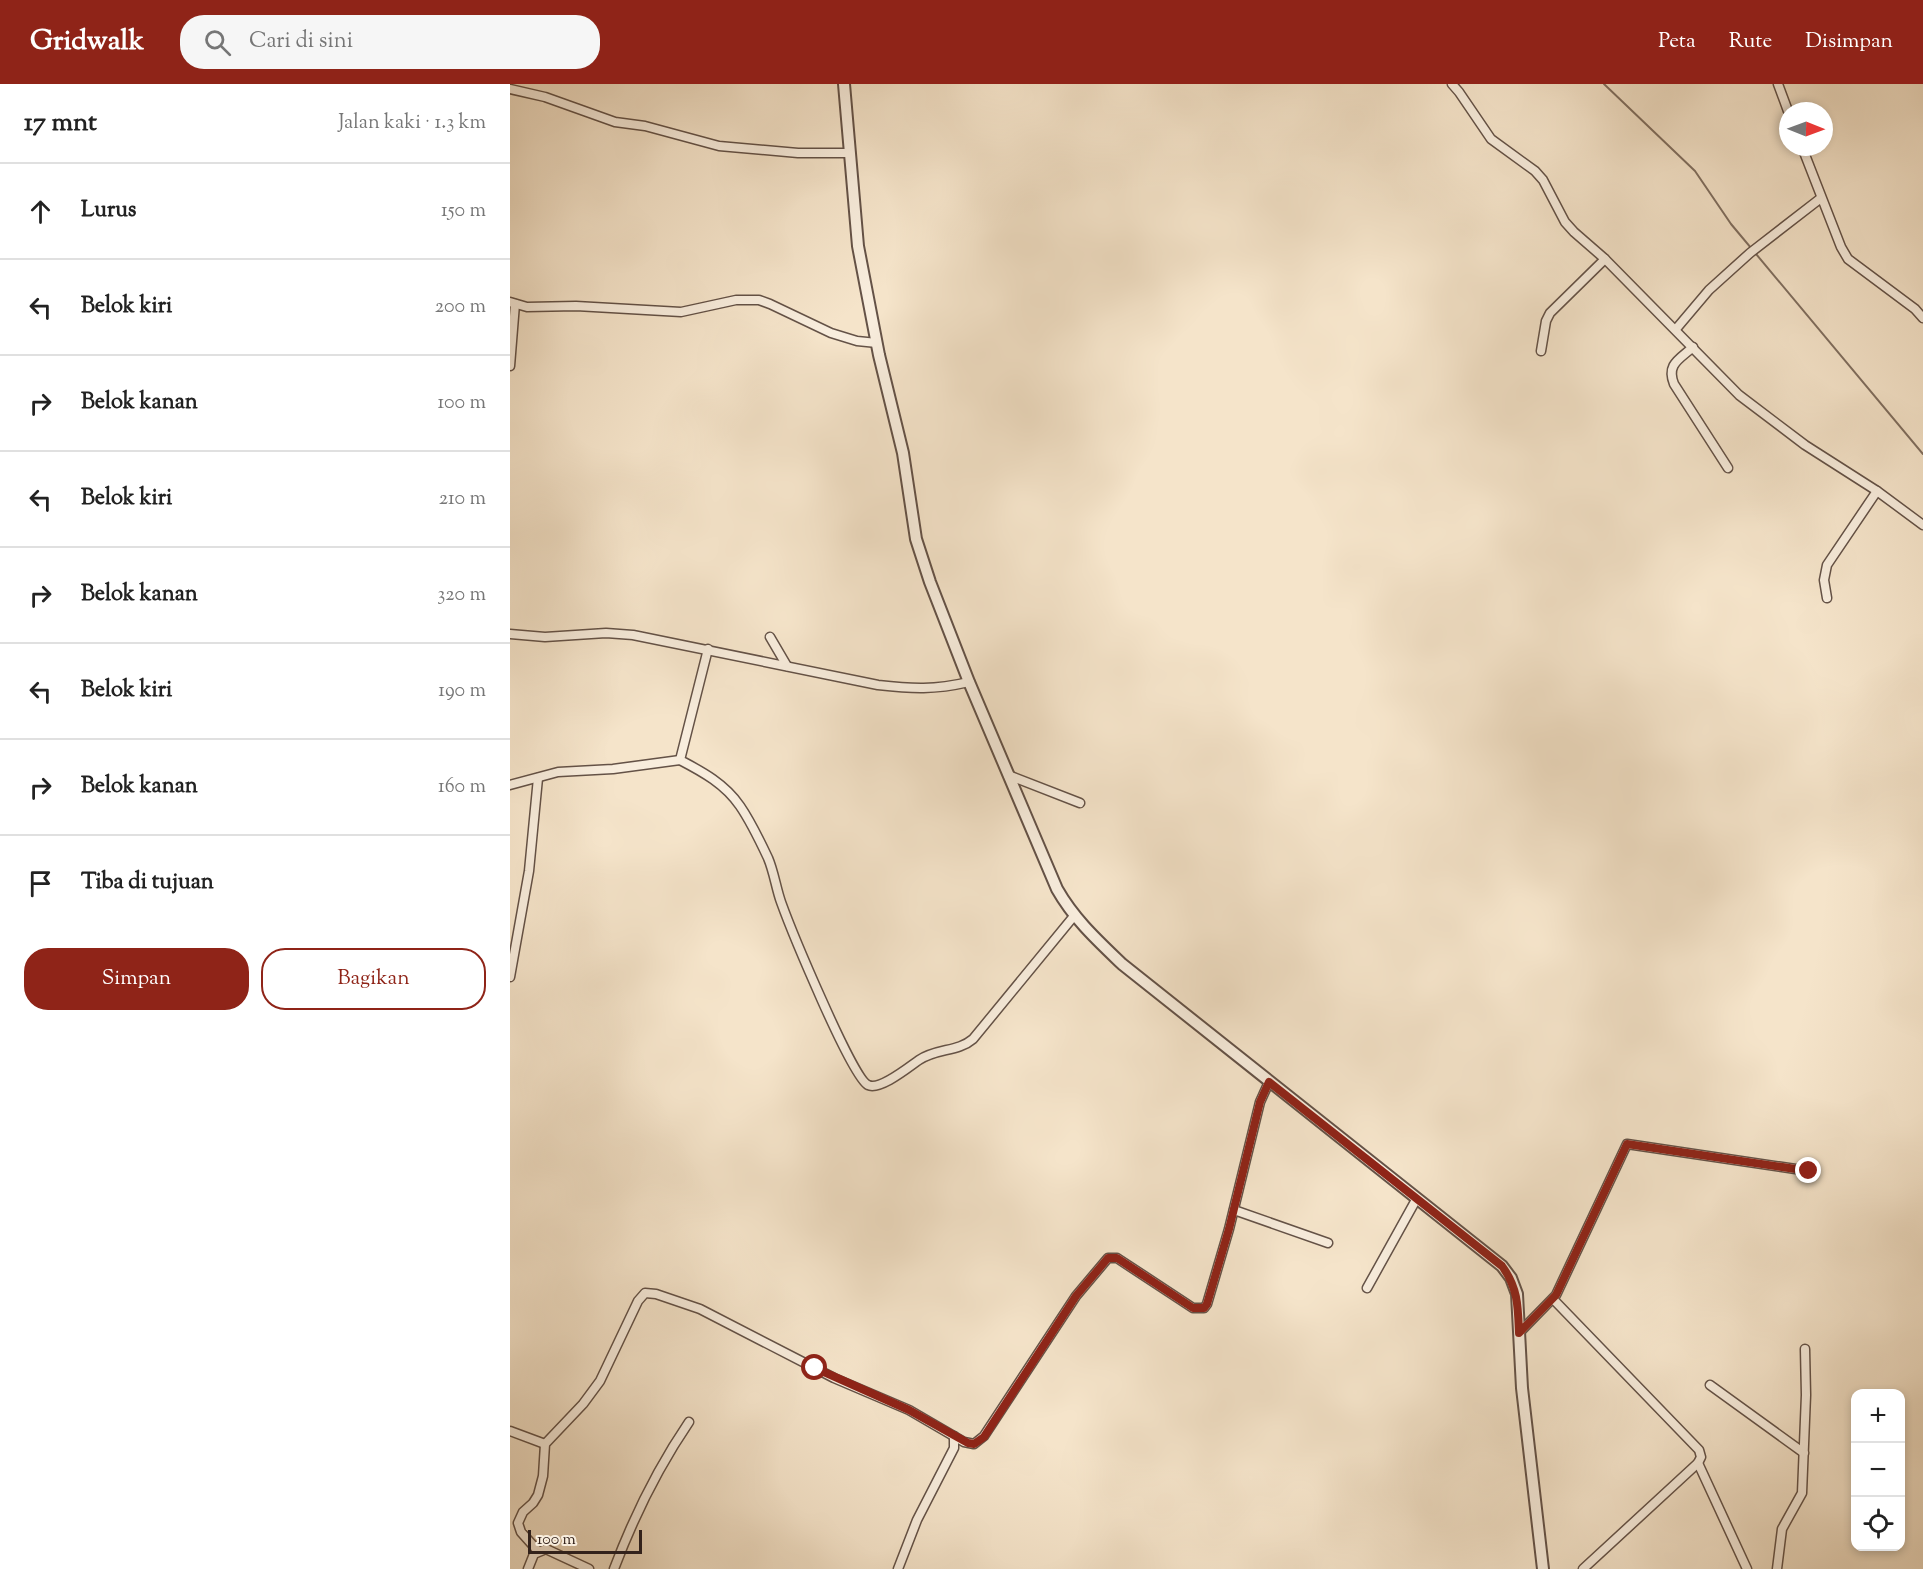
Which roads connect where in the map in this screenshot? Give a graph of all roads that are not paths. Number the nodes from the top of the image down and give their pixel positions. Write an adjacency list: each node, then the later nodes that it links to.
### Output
1 (844, 84): 6 (street)
2 (1452, 84): 9 (street)
3 (1778, 84): 5 (street)
4 (510, 89): 6 (street)
5 (1785, 102)
6 (850, 153): 13 (street)
7 (1805, 156): 8 (street)
8 (1821, 198): 11 (street); 12 (street)
9 (1605, 259): 12 (street); 15 (street)
10 (513, 303): 13 (street); 16 (street)
11 (1923, 318)
12 (1676, 329): 14 (street)
13 (877, 343): 25 (street)
14 (1694, 347): 17 (street); 18 (street)
15 (1541, 351)
16 (510, 366)
17 (1728, 468)
18 (1877, 491): 19 (street); 20 (street)
19 (1923, 525)
20 (1827, 598)
21 (510, 634): 23 (street)
22 (770, 637): 24 (street)
23 (708, 650): 24 (street); 26 (street)
24 (787, 666): 25 (street)
25 (969, 682): 27 (street)
26 (680, 760): 28 (street); 31 (street)
27 (1008, 775): 30 (street); 31 (street)
28 (538, 777): 29 (street); 32 (street)
29 (510, 785)
30 (1080, 803)
31 (1074, 916): 33 (street)
32 (510, 977)
33 (1269, 1082): 35 (street); 36 (street)
34 (1809, 1171): 39 (street)
35 (1417, 1198): 38 (street); 40 (street)
36 (1234, 1210): 37 (street); 45 (street)
37 (1328, 1243)
38 (1367, 1288)
39 (1553, 1299): 40 (street); 48 (street)
40 (1519, 1333): 54 (street)
41 (1805, 1349): 47 (street)
42 (1710, 1385): 47 (street)
43 (689, 1422): 52 (street)
44 (510, 1431): 46 (street)
45 (954, 1437): 46 (street); 53 (street)
46 (545, 1444): 49 (street)
47 (1804, 1454): 57 (street)
48 (1698, 1463): 55 (street); 56 (street)
49 (538, 1551): 50 (street); 51 (street)
50 (528, 1569)
51 (590, 1569)
52 (614, 1569)
53 (898, 1569)
54 (1543, 1569)
55 (1583, 1569)
56 (1747, 1569)
57 (1777, 1569)

